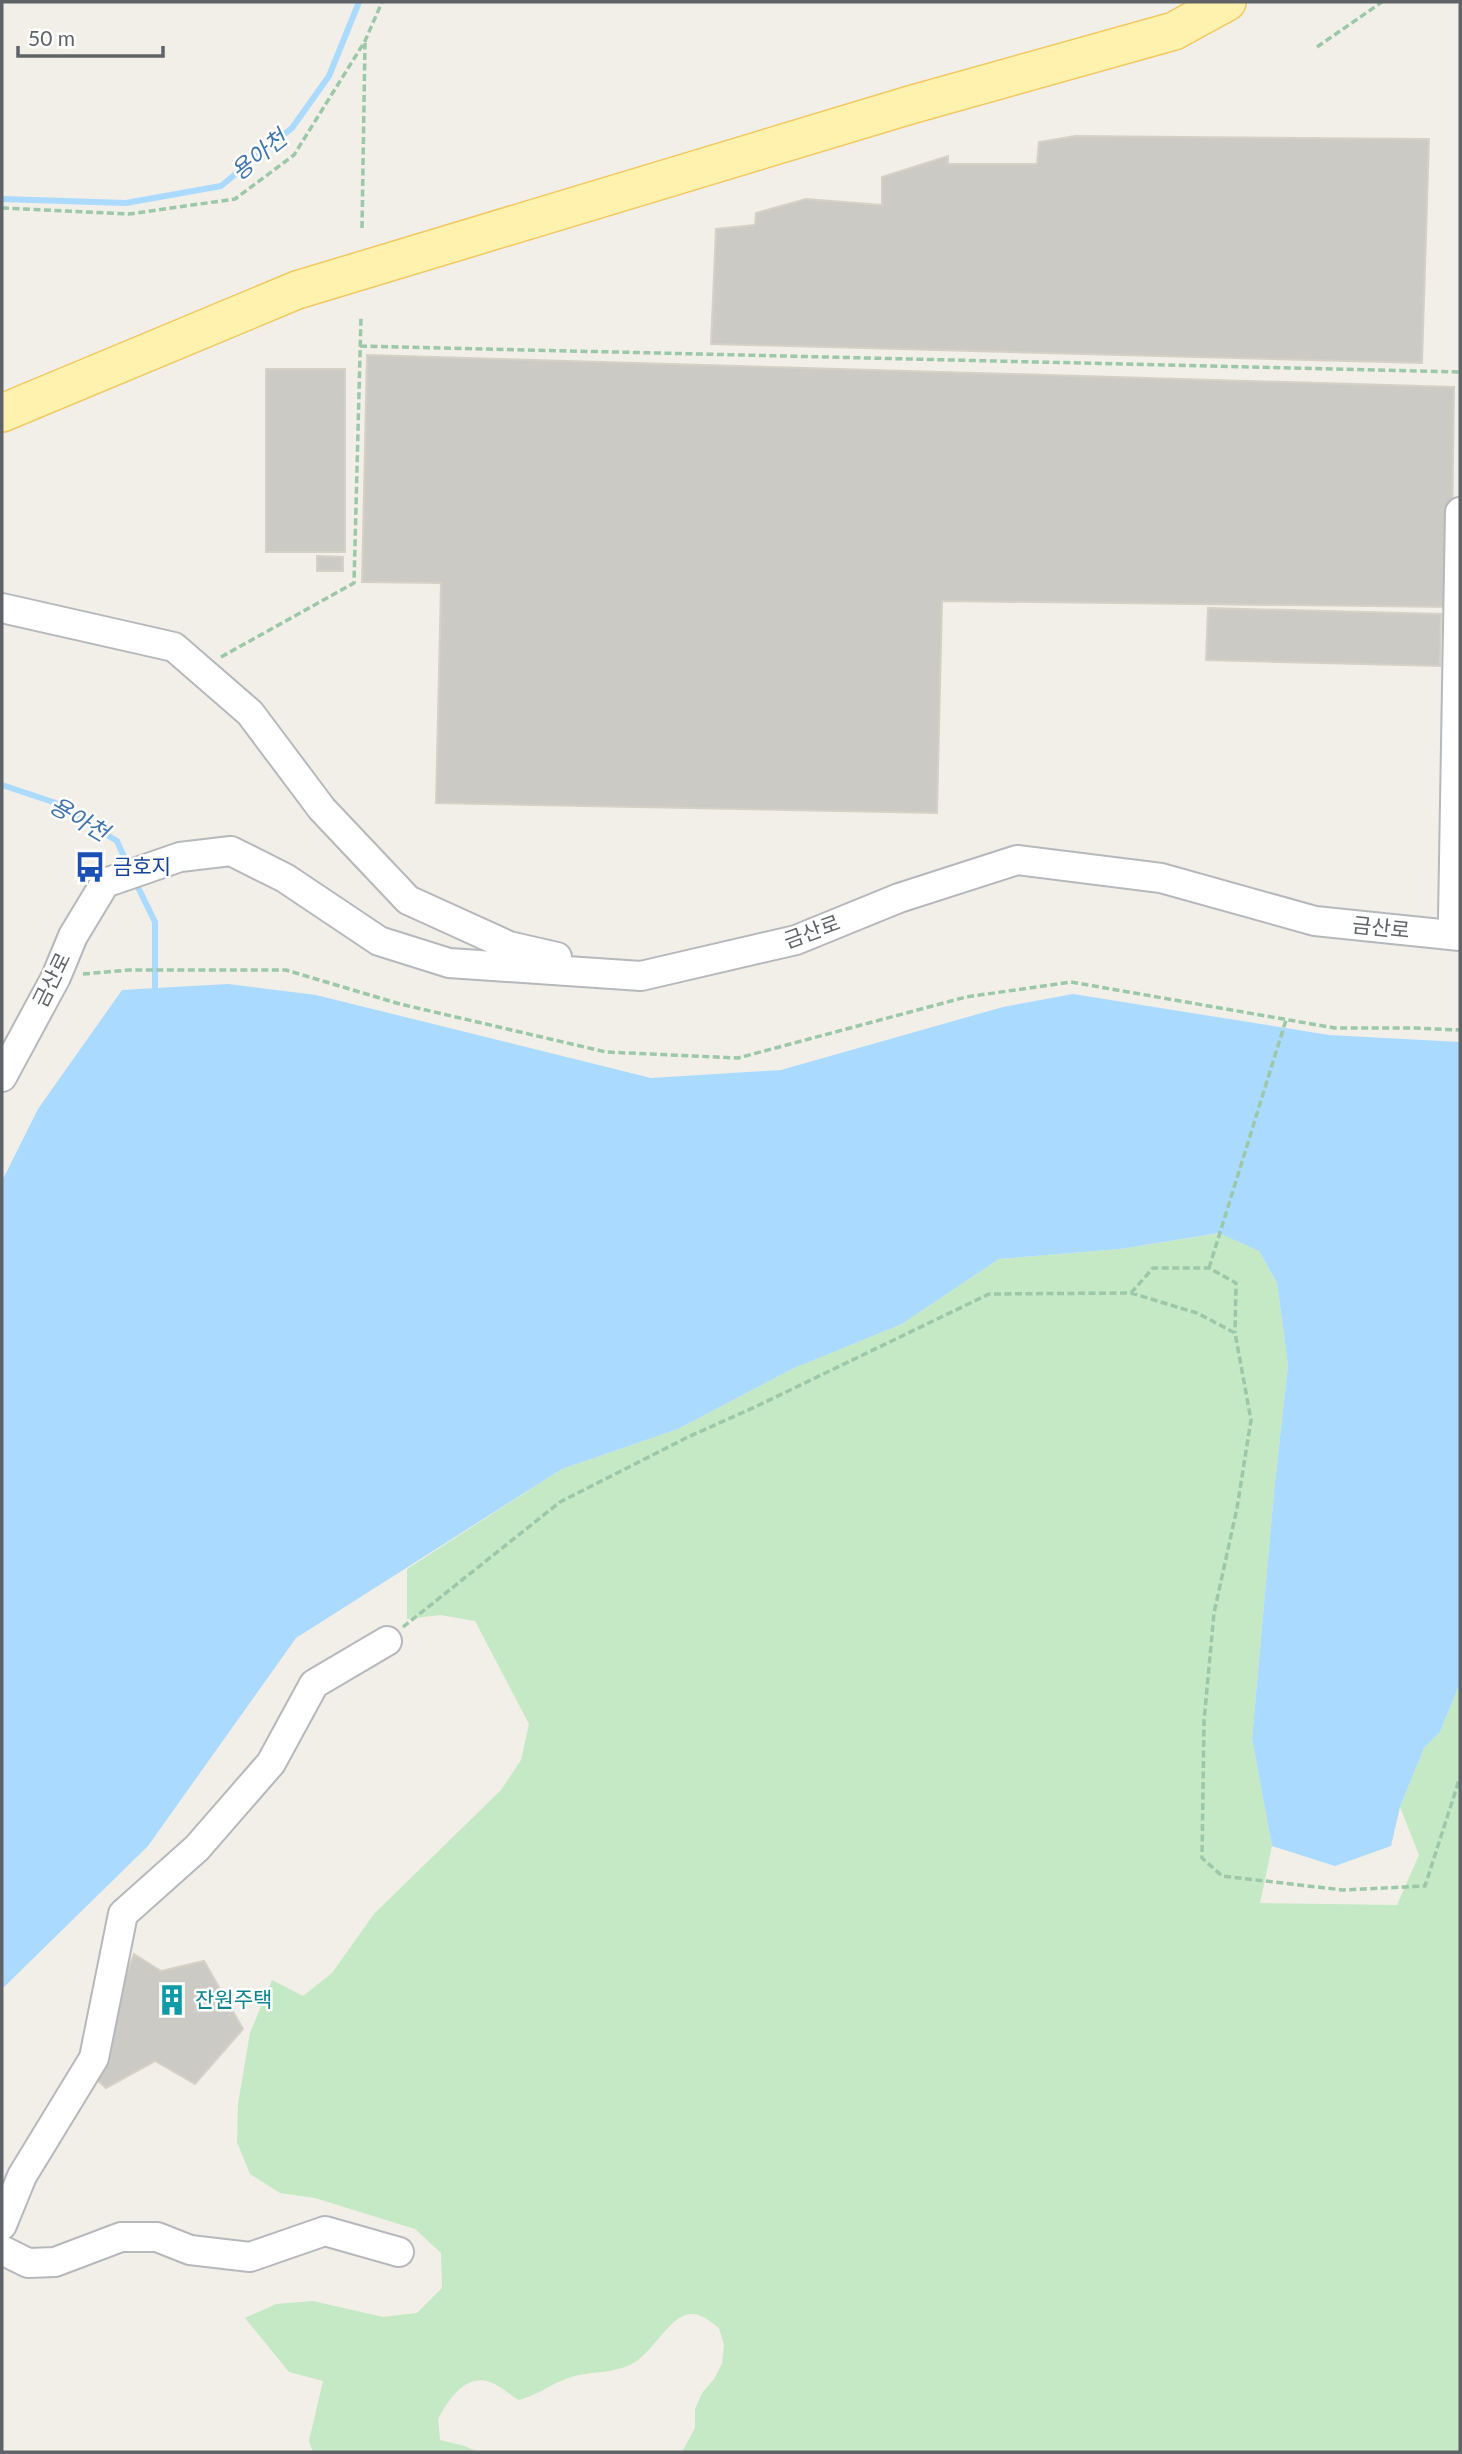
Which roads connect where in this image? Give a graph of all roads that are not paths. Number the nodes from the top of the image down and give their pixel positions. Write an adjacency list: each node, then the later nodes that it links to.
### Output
1 (1227, 2): 2 (main road)
2 (2, 413)
3 (1460, 512): 5 (street)
4 (2, 608): 7 (street)
5 (1460, 920)
6 (1460, 936): 7 (street, 금산로)
7 (641, 976): 8 (street, 금산로)
8 (2, 1077)
9 (387, 1640): 10 (street)
10 (2, 2225)
11 (2, 2250): 12 (street)
12 (399, 2252)

